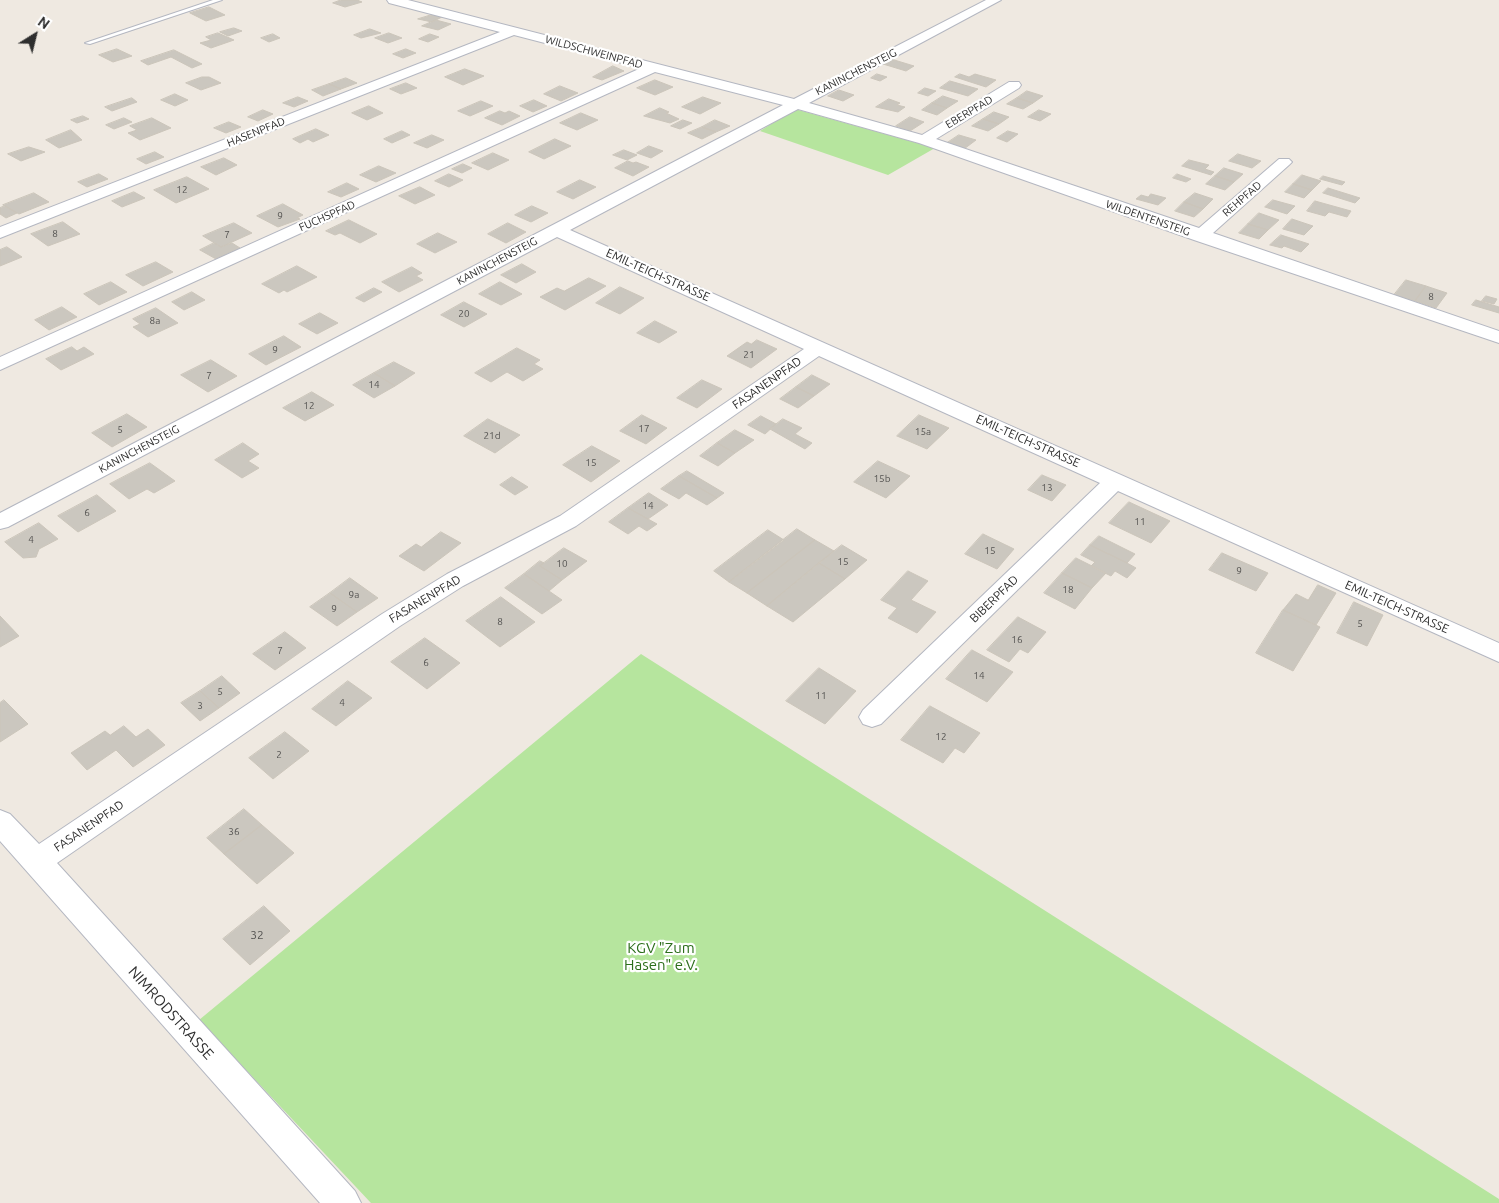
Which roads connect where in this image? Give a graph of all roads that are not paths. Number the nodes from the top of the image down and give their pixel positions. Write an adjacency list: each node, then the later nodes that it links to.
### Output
1 (219, 0): 5 (lane)
2 (394, 0): 4 (street, WILDSCHWEINPFAD)
3 (995, 0): 8 (street, KANINCHENSTEIG)
4 (513, 31): 6 (street, WILDSCHWEINPFAD); 12 (street, HASENPFAD)
5 (88, 42)
6 (653, 68): 8 (street, WILDSCHWEINPFAD); 16 (street, FUCHSPFAD)
7 (1014, 84): 9 (street, EBERPFAD)
8 (795, 104): 9 (street, WILDENTENSTEIG); 11 (street, KANINCHENSTEIG)
9 (924, 140): 13 (street, WILDENTENSTEIG)
10 (1284, 162): 13 (street, REHPFAD)
11 (556, 230): 15 (street, EMIL-TEICH-STRASSE); 18 (street, KANINCHENSTEIG)
12 (0, 233)
13 (1200, 236): 14 (street, WILDENTENSTEIG)
14 (1499, 337)
15 (819, 347): 17 (street, EMIL-TEICH-STRASSE); 22 (street, FASANENPFAD)
16 (0, 364)
17 (1116, 480): 19 (street, EMIL-TEICH-STRASSE); 20 (street, BIBERPFAD)
18 (0, 522)
19 (1499, 653)
20 (872, 717)
21 (0, 822): 22 (street, NIMRODSTRASSE)
22 (37, 861): 23 (street, NIMRODSTRASSE)
23 (343, 1203)

